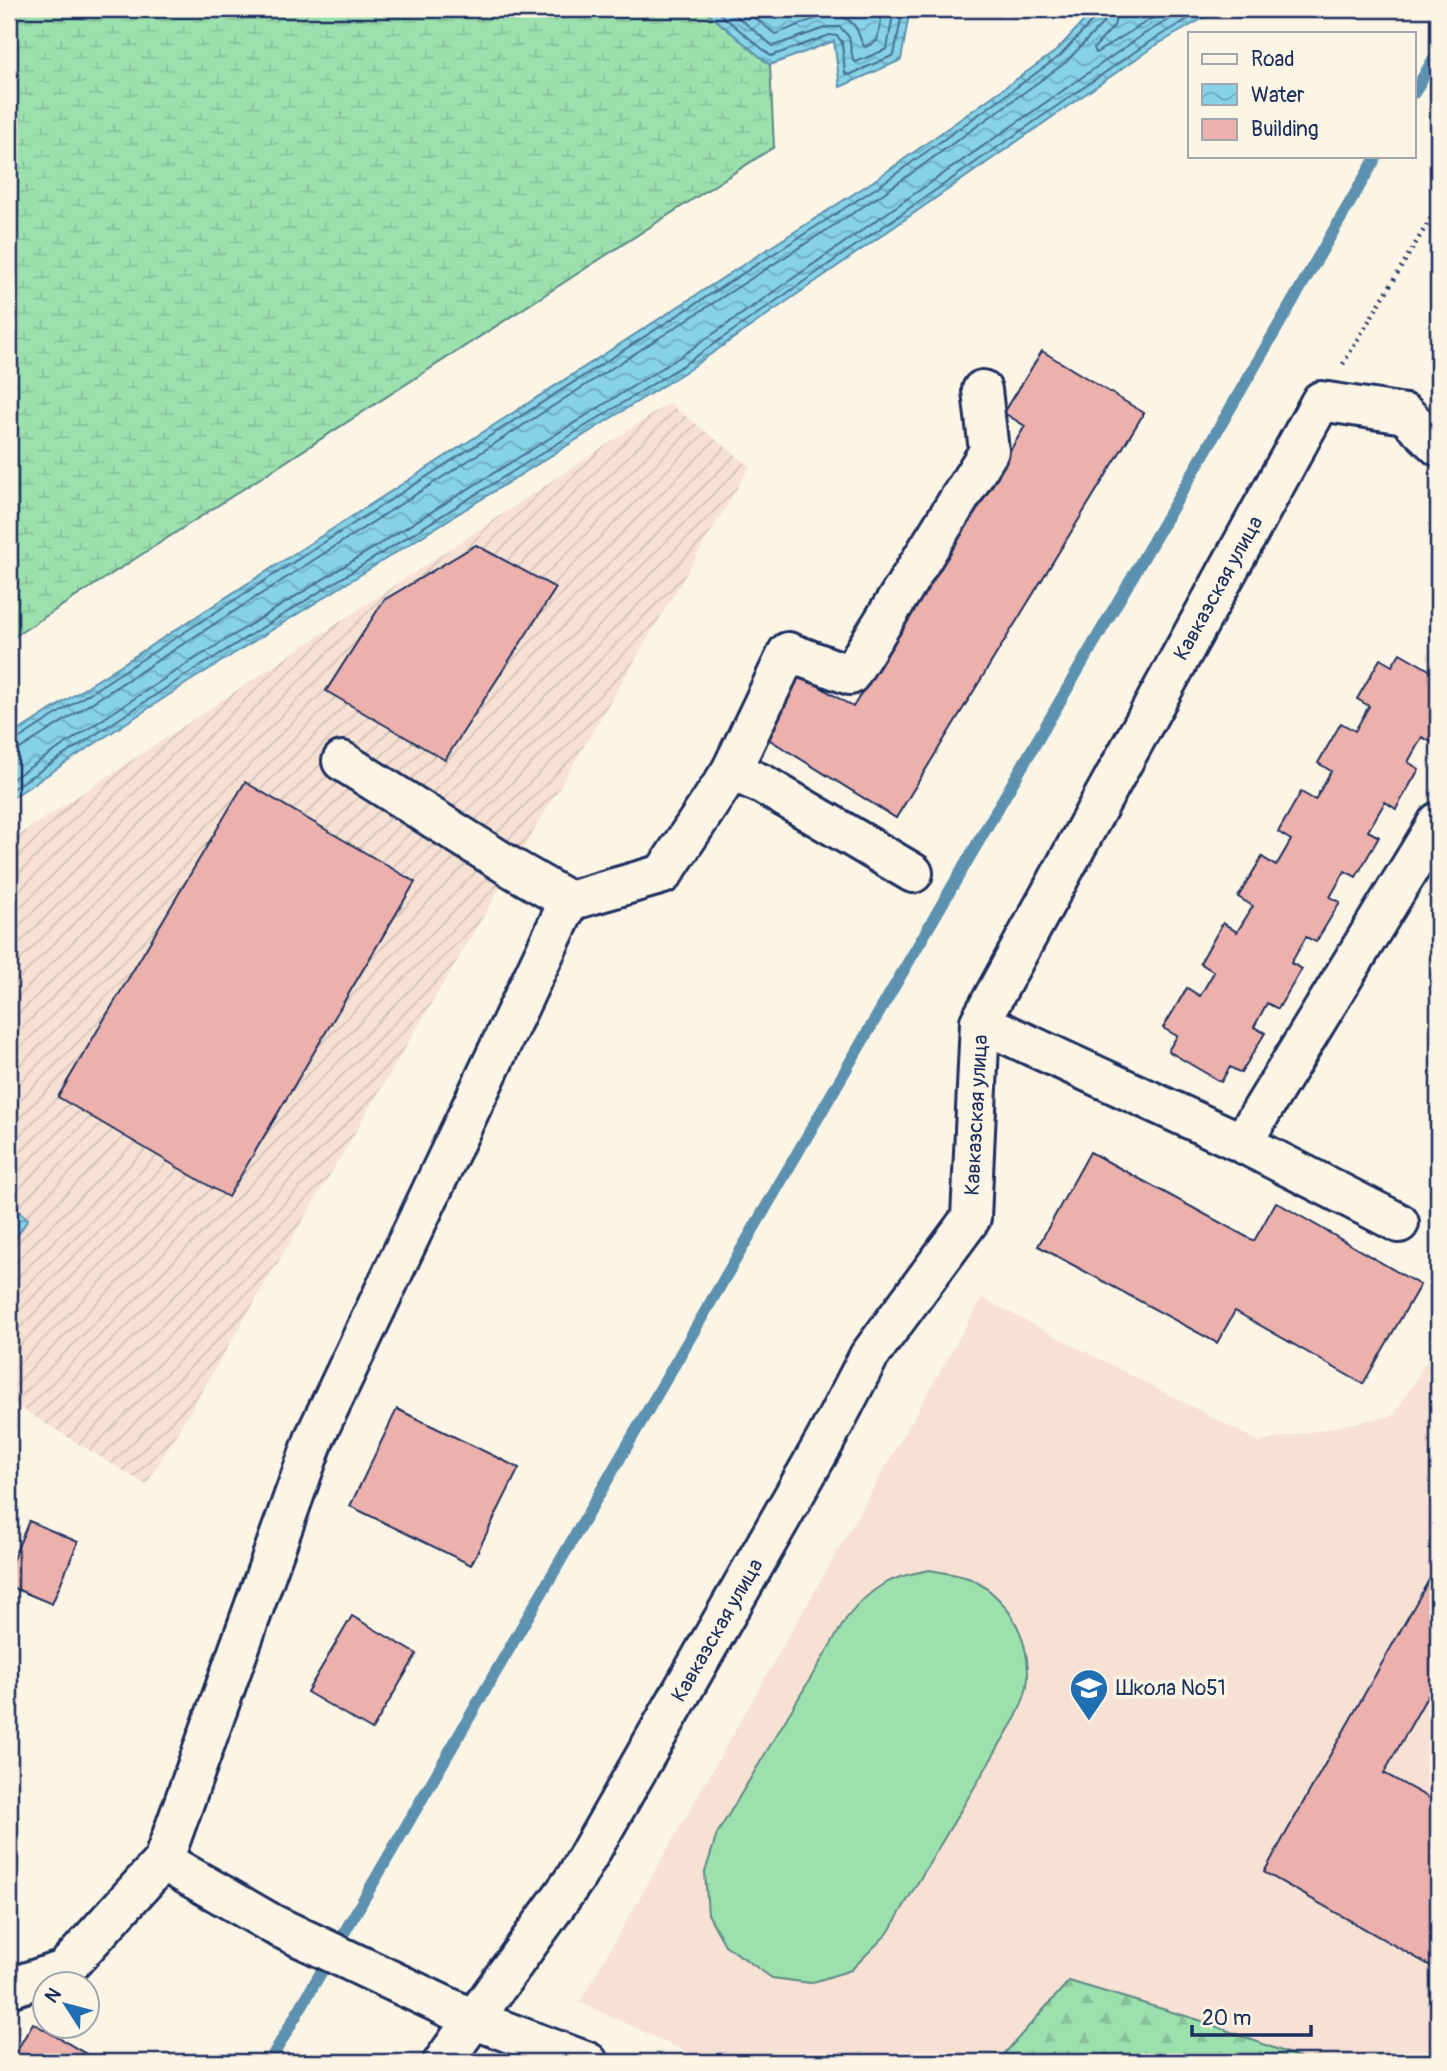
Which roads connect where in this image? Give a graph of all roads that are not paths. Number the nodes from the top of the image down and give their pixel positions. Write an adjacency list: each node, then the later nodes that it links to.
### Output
1 (982, 390): 4 (street)
2 (1438, 446): 8 (street, Кавказская улица)
3 (342, 761): 7 (street)
4 (731, 771): 6 (street); 7 (street)
5 (1438, 822): 9 (street)
6 (913, 873)
7 (569, 901): 11 (street)
8 (980, 1022): 9 (street); 13 (street, Кавказская улица)
9 (1242, 1143): 10 (street)
10 (1399, 1223)
11 (163, 1861): 12 (street); 13 (street)
12 (9, 1988)
13 (475, 2020): 14 (street, Кавказская улица); 15 (street)
14 (443, 2062)
15 (588, 2062)

